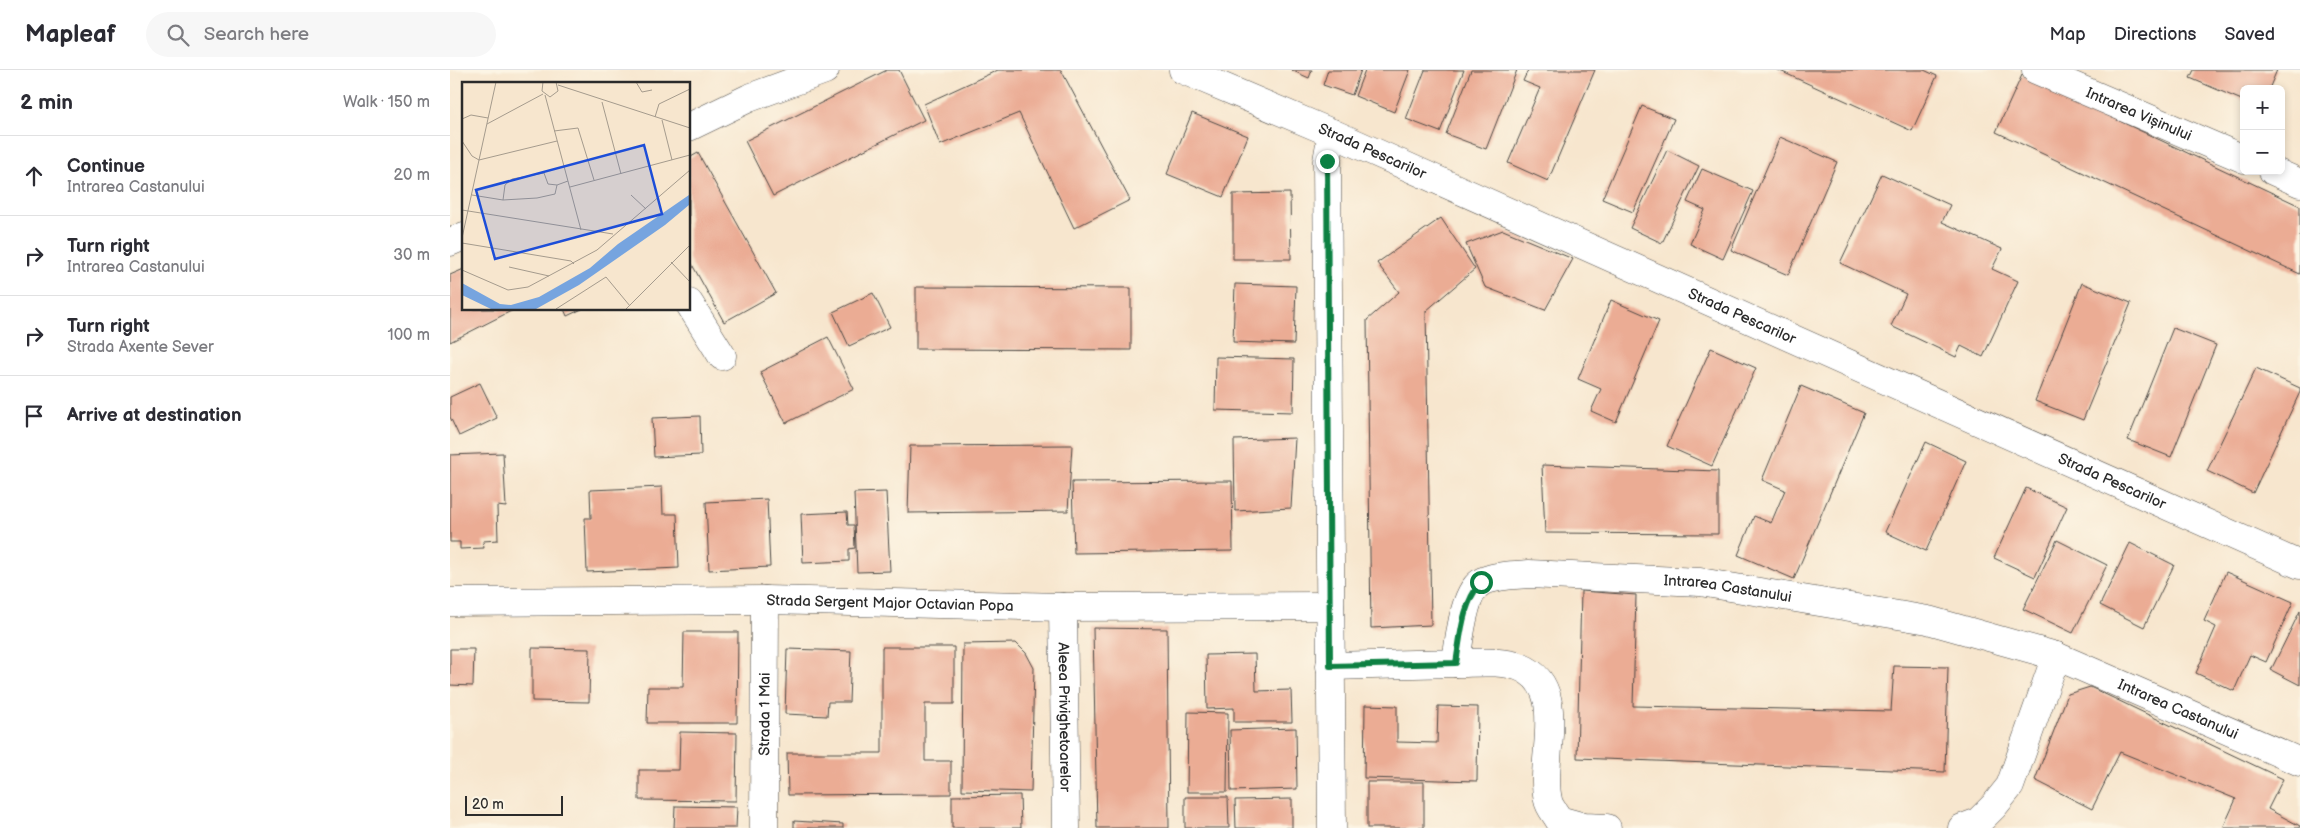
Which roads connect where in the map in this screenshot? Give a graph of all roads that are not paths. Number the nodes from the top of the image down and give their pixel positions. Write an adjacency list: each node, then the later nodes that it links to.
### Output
1 (825, 70): 4 (street)
2 (1183, 70): 5 (street, Strada Pescarilor)
3 (2036, 70): 6 (street, Intrarea Vișinului)
4 (690, 127)
5 (1332, 134): 13 (street, Strada Pescarilor); 17 (street)
6 (2240, 157)
7 (2282, 175): 8 (street)
8 (2300, 183)
9 (462, 237): 10 (street)
10 (450, 242)
11 (690, 305): 12 (street)
12 (722, 356)
13 (2300, 565)
14 (765, 600): 15 (street, Strada Sergent Major Octavian Popa); 16 (street, Strada Sergent Major Octavian Popa); 22 (street, Strada 1 Mai)
15 (450, 602)
16 (1063, 606): 17 (street, Strada Sergent Major Octavian Popa); 23 (street, Aleea Privighetoarelor)
17 (1330, 606): 20 (street)
18 (2056, 656): 19 (street, Intrarea Castanului); 21 (street, Intrarea Castanului); 26 (street)
19 (1456, 663): 20 (street); 25 (street)
20 (1330, 666): 24 (street)
21 (2300, 762)
22 (764, 828)
23 (1066, 828)
24 (1332, 828)
25 (1608, 828)
26 (1962, 828)

